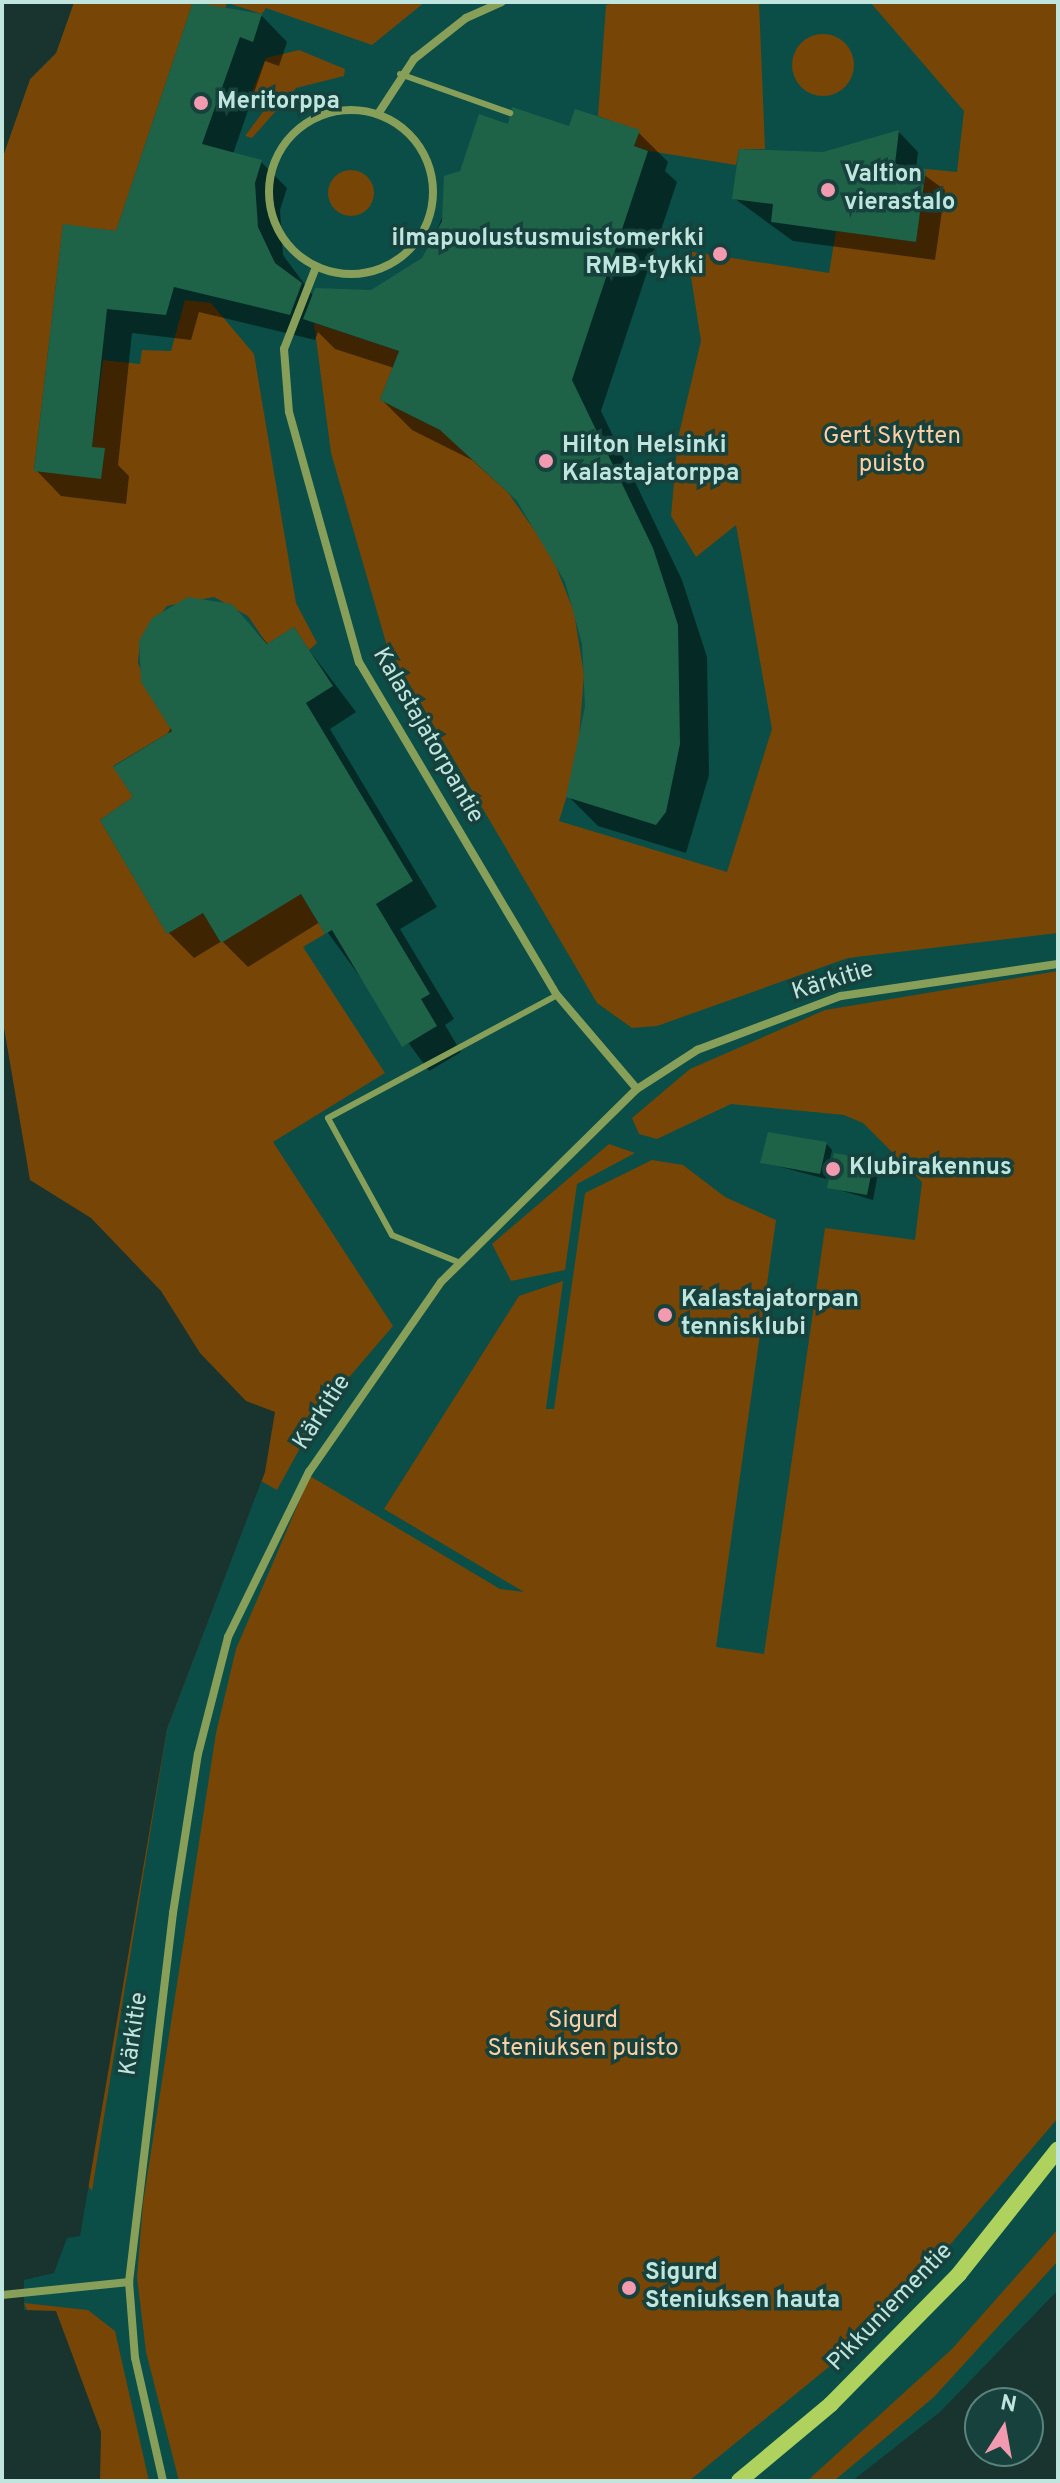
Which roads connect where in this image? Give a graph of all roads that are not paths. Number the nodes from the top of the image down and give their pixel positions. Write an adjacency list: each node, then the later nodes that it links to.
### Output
1 (502, 2): 2 (street)
2 (400, 74): 3 (lane); 4 (street)
3 (510, 113)
4 (378, 114): 5 (street); 5 (street)
5 (316, 267): 7 (street, Kalastajatorpantie)
6 (1058, 964): 8 (street, Kärkitie)
7 (557, 995): 8 (street, Kalastajatorpantie); 9 (lane)
8 (637, 1089): 9 (street, Kärkitie)
9 (458, 1262): 11 (street, Kärkitie)
10 (1058, 2149): 14 (main road, Pikkuniementie)
11 (129, 2282): 12 (street); 13 (street, Kärkitie)
12 (2, 2295)
13 (163, 2481)
14 (739, 2481)

